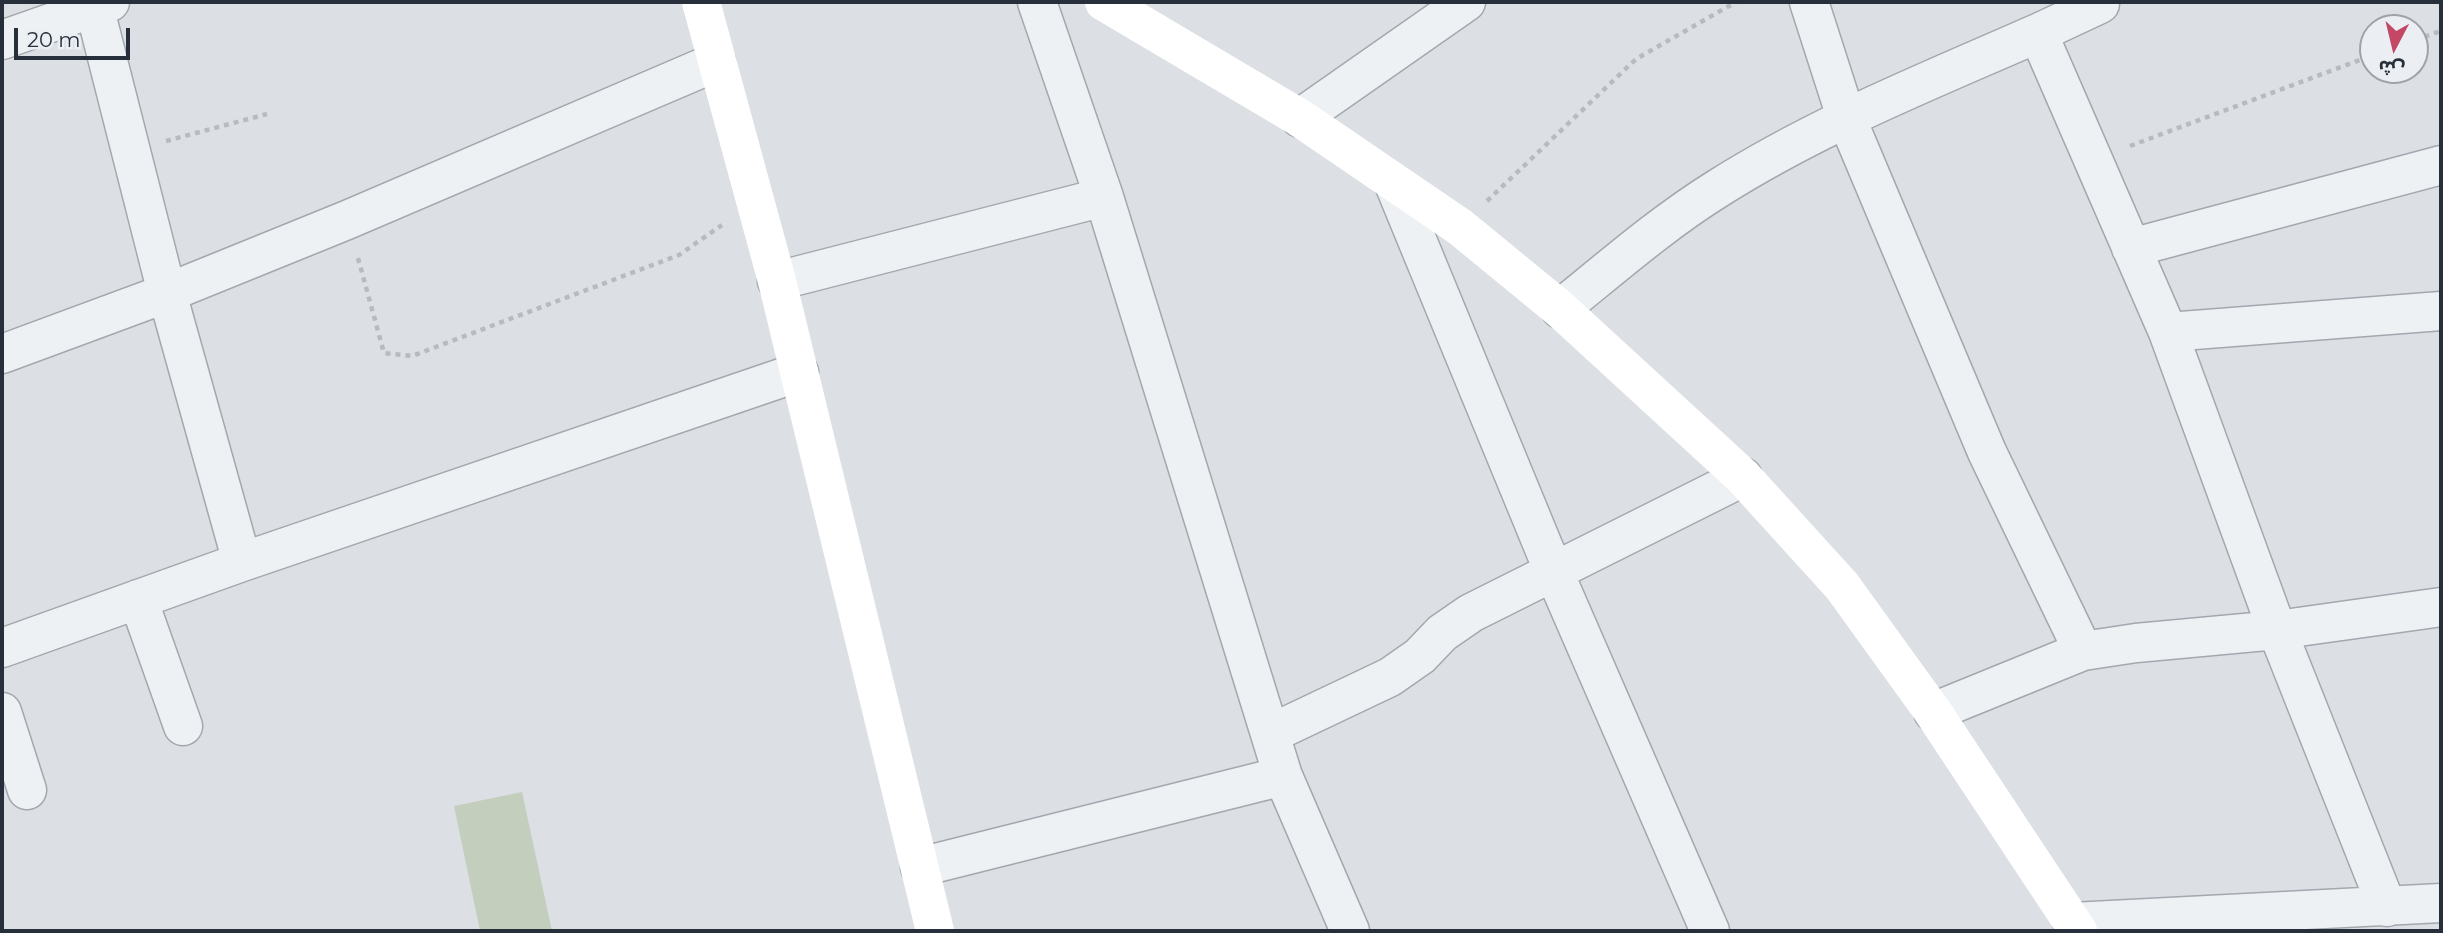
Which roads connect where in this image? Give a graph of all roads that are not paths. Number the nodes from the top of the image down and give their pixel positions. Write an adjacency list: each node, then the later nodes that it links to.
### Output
1 (701, 2): 10 (street)
2 (1037, 2): 15 (street)
3 (1104, 2): 12 (street)
4 (1466, 2): 12 (street)
5 (1809, 2): 11 (street)
6 (2102, 3): 8 (street)
7 (99, 4): 9 (street); 18 (street)
8 (2038, 33): 11 (street); 16 (street)
9 (2, 40)
10 (716, 62): 17 (street); 18 (street)
11 (1846, 117): 19 (street); 31 (street)
12 (1300, 118): 14 (street)
13 (2441, 165): 16 (street)
14 (1394, 184): 19 (street); 26 (street)
15 (1104, 197): 17 (street); 35 (street)
16 (2131, 248): 21 (street)
17 (776, 281): 23 (street)
18 (167, 293): 22 (street); 25 (street)
19 (1560, 309): 24 (street)
20 (2441, 311): 21 (street)
21 (2168, 332): 29 (street)
22 (2, 354)
23 (799, 372): 25 (street); 38 (street)
24 (1743, 477): 26 (street); 33 (street)
25 (242, 562): 27 (street)
26 (1553, 570): 35 (street); 44 (street)
27 (138, 600): 30 (street); 34 (street)
28 (2441, 607): 29 (street)
29 (2277, 630): 31 (street); 40 (street)
30 (2, 648)
31 (2083, 651): 33 (street)
32 (2, 712): 37 (street)
33 (1933, 712): 41 (street)
34 (183, 726)
35 (1270, 734): 36 (street)
36 (1283, 776): 38 (street); 43 (street)
37 (27, 790)
38 (920, 867): 42 (street)
39 (2441, 904): 40 (street)
40 (2387, 907): 41 (street)
41 (2075, 926)
42 (935, 931)
43 (1350, 931)
44 (1710, 931)

